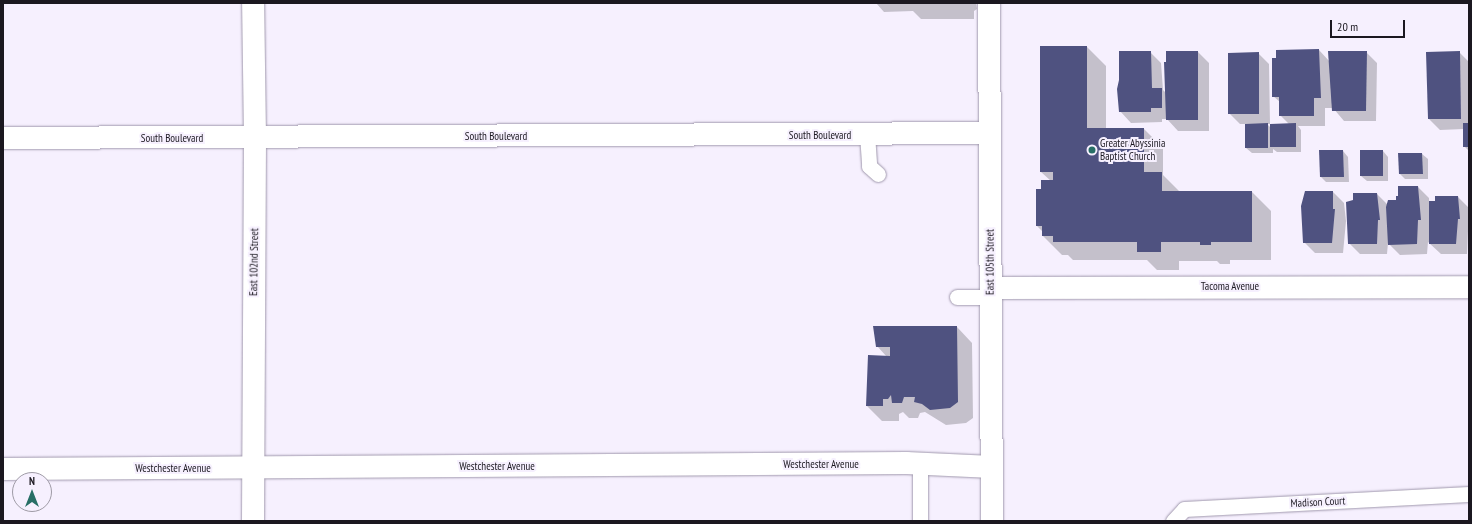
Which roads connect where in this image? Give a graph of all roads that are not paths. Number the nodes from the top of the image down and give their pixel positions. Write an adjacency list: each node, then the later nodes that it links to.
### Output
1 (253, 3): 6 (street, East 102nd Street)
2 (989, 3): 4 (street, East 105th Street)
3 (867, 134): 4 (street, South Boulevard); 6 (street, South Boulevard); 7 (lane)
4 (989, 134): 9 (street, East 105th Street)
5 (3, 138): 6 (street, South Boulevard)
6 (255, 138): 13 (street, East 102nd Street)
7 (878, 174)
8 (1469, 287): 9 (street, Tacoma Avenue)
9 (991, 292): 10 (lane); 12 (street, East 105th Street)
10 (957, 297)
11 (920, 464): 12 (street, Westchester Avenue); 13 (street, Westchester Avenue); 17 (lane)
12 (992, 467): 18 (street, East 105th Street)
13 (252, 468): 14 (street, Westchester Avenue); 16 (street, East 102nd Street)
14 (3, 469)
15 (1469, 494): 19 (lane, Madison Court)
16 (253, 521)
17 (920, 521)
18 (992, 521)
19 (1173, 521)

